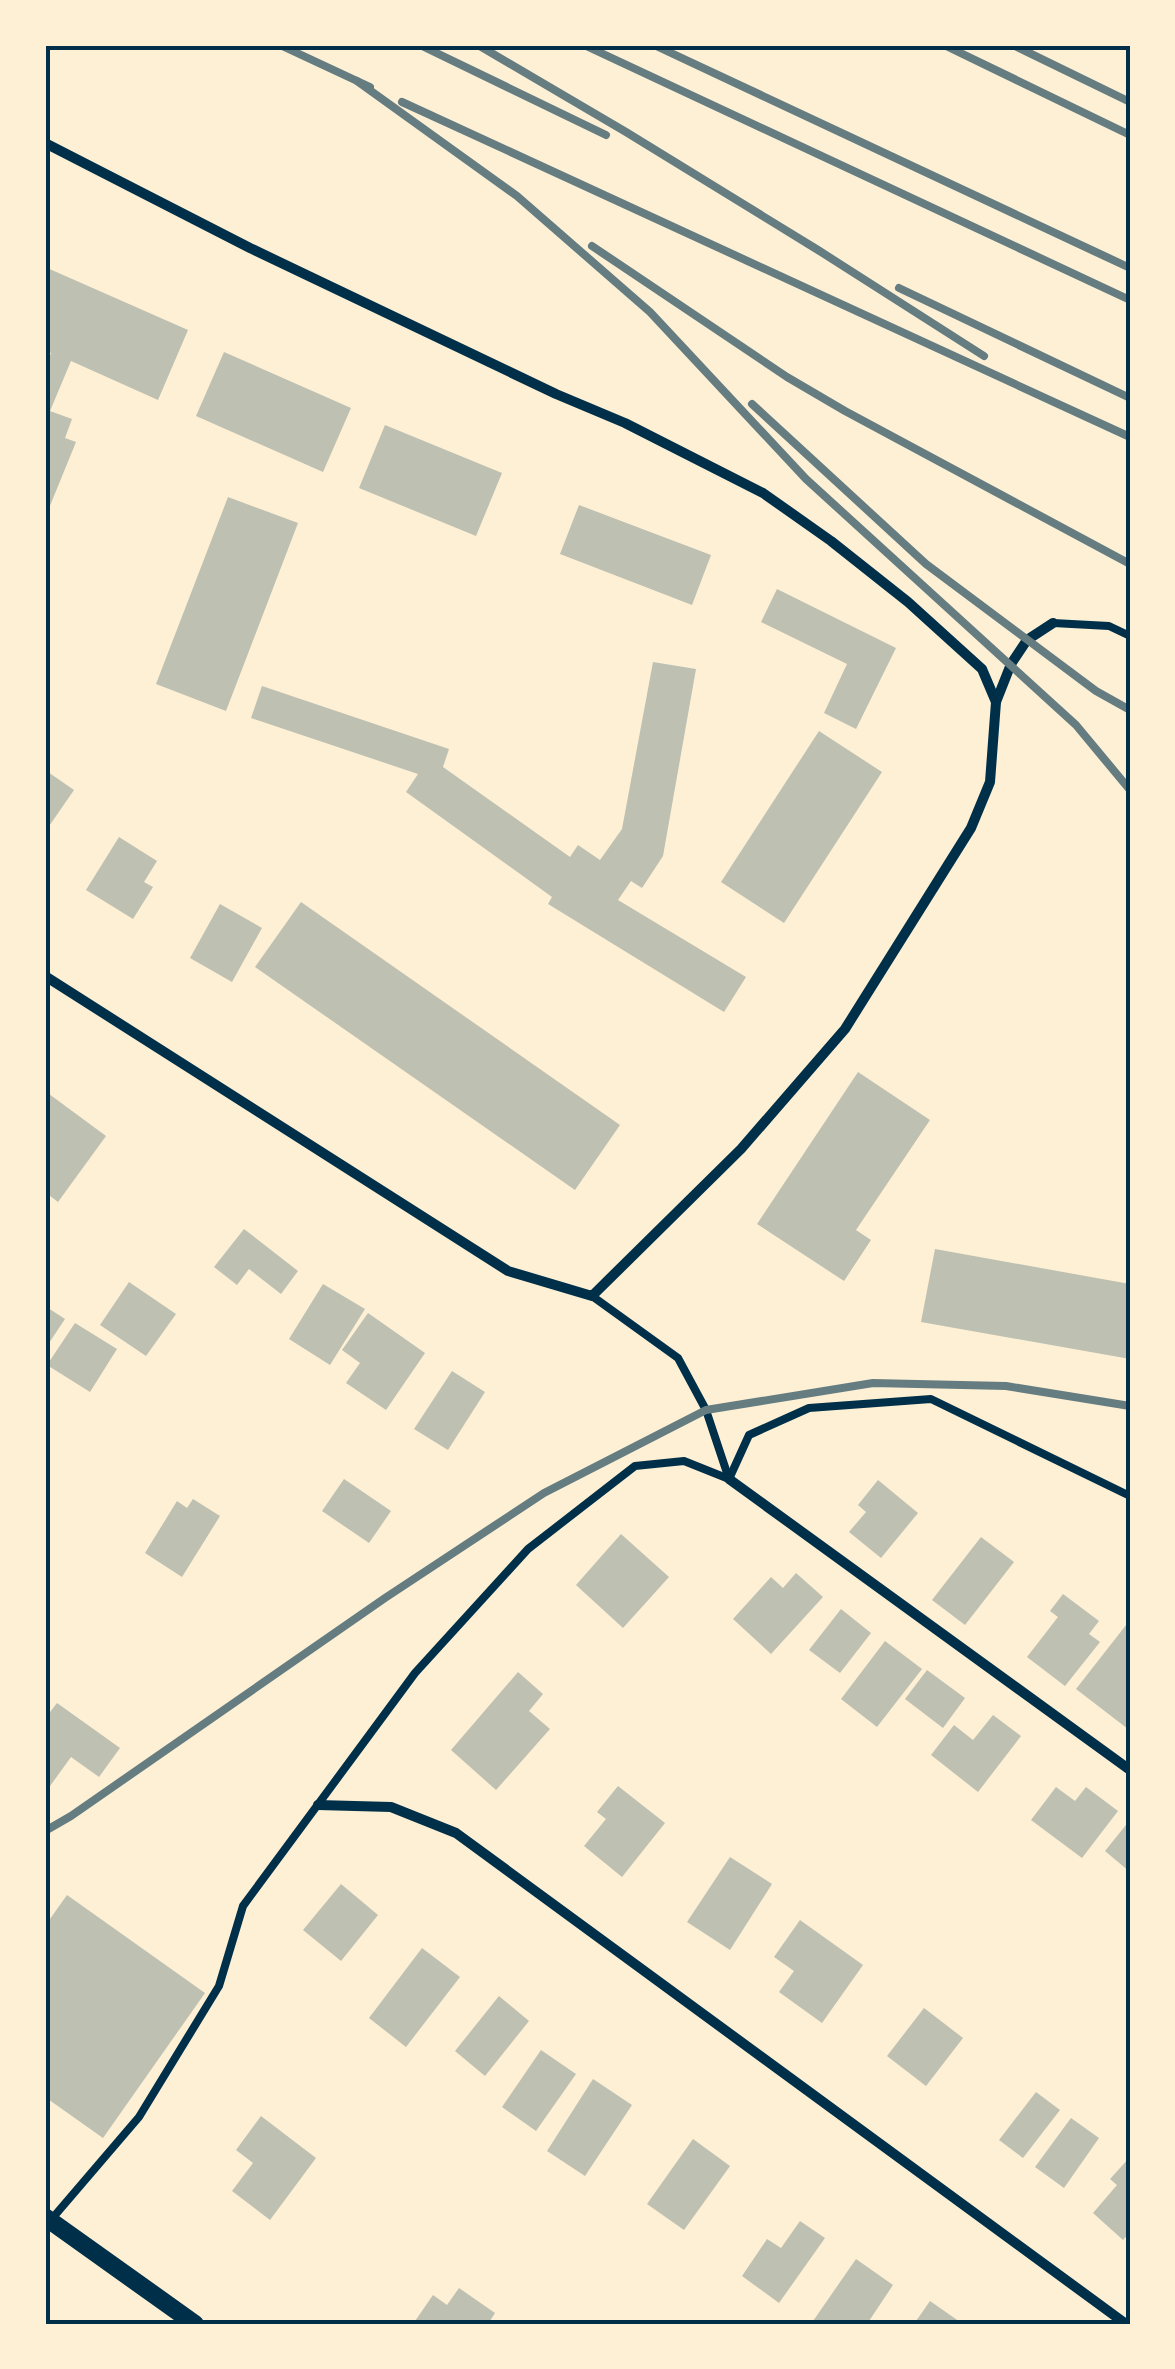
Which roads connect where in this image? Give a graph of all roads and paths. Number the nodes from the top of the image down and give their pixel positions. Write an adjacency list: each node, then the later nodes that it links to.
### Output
1 (45, 142): 4 (street)
2 (1053, 622): 3 (lane); 4 (street)
3 (1130, 636)
4 (996, 702): 6 (street)
5 (45, 976): 6 (street)
6 (592, 1296): 7 (lane)
7 (729, 1480): 8 (lane); 9 (street); 10 (lane)
8 (1130, 1496)
9 (1130, 1770)
10 (318, 1805): 11 (lane); 13 (street)
11 (48, 2219): 12 (street)
12 (194, 2324)
13 (1126, 2324)

